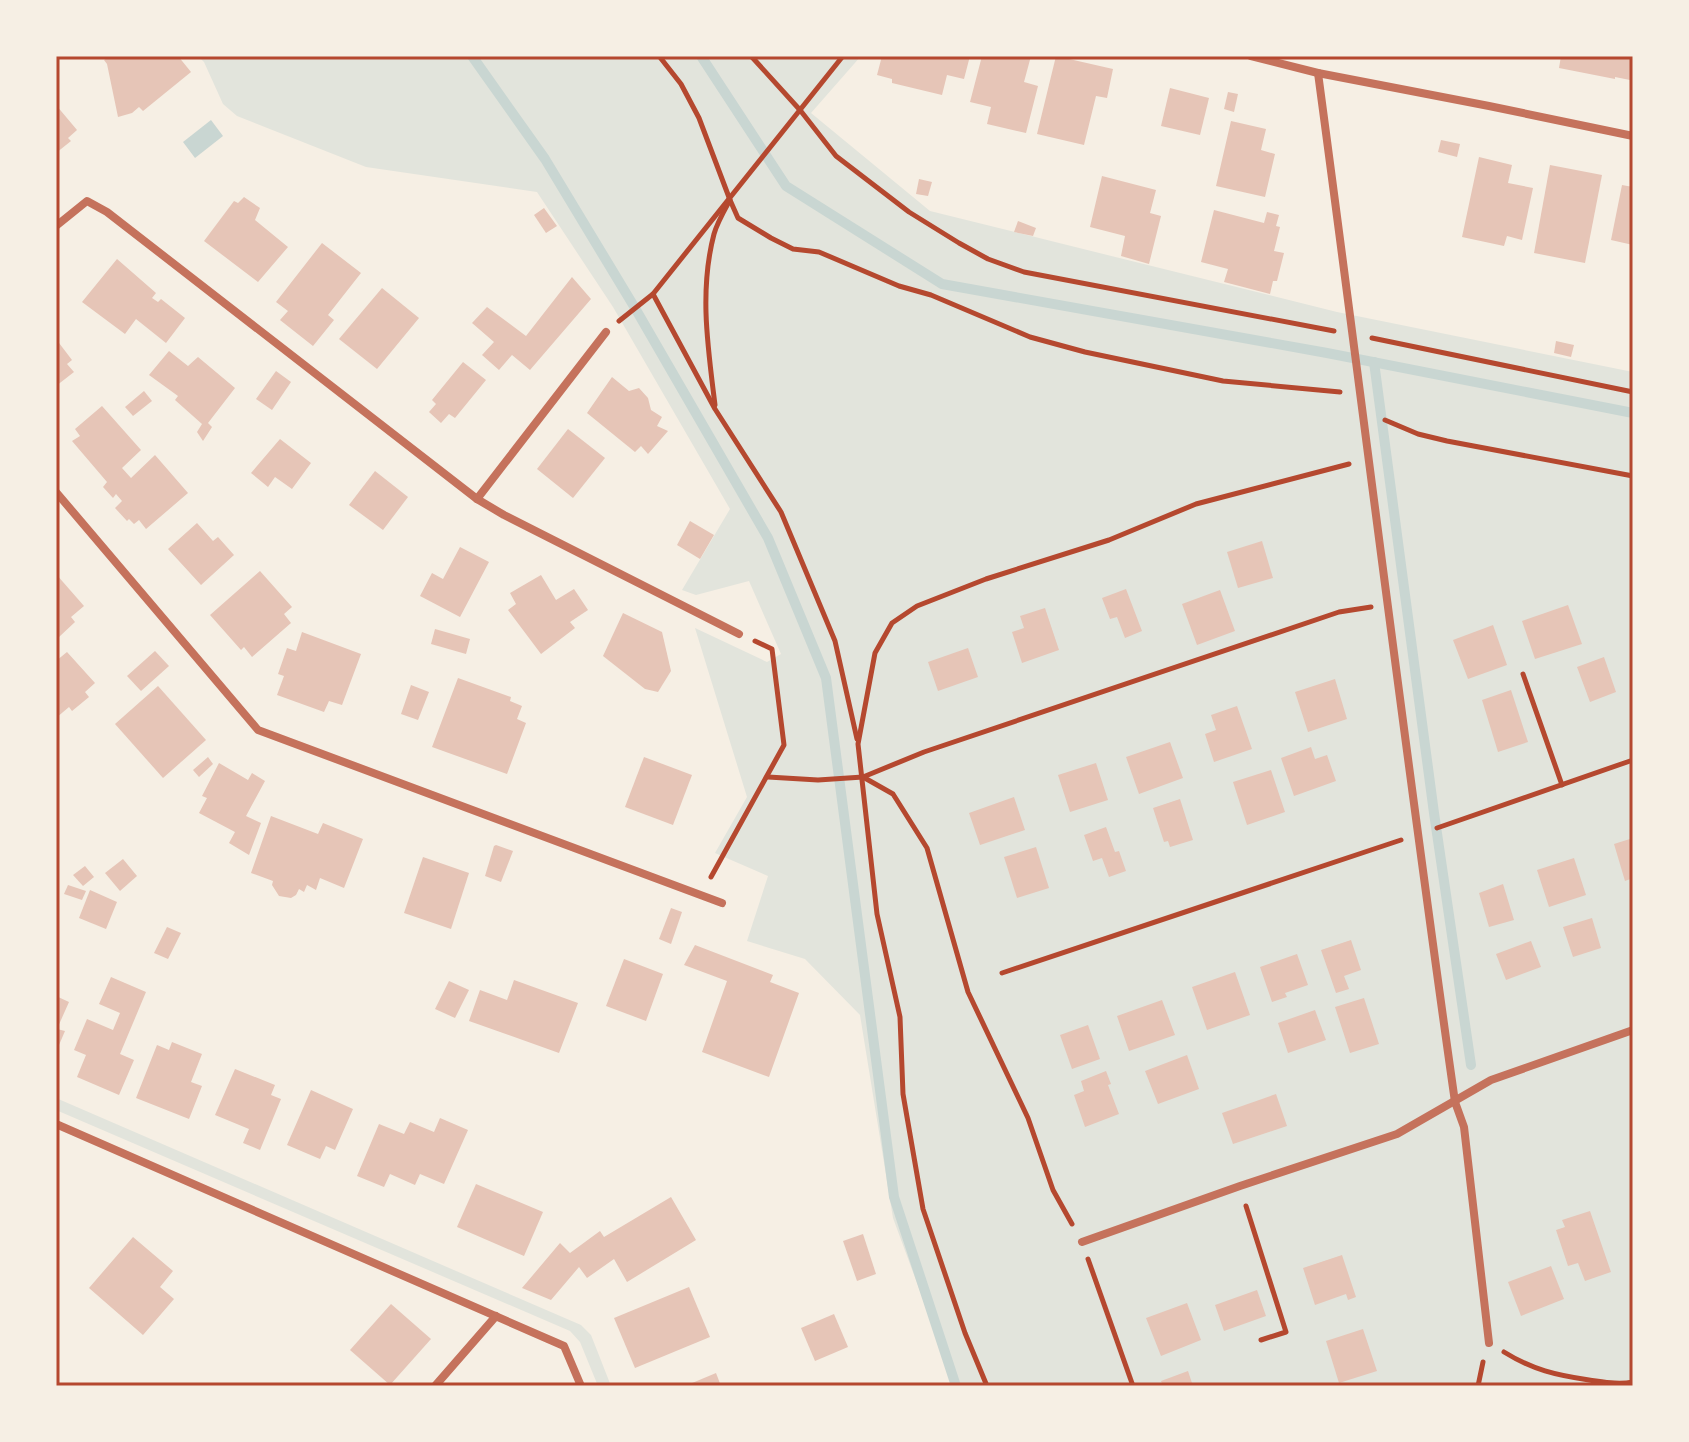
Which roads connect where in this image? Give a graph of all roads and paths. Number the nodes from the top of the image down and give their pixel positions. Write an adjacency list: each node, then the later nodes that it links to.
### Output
1 (659, 56): 10 (path)
2 (751, 56): 8 (path)
3 (843, 56): 8 (path)
4 (1251, 56): 6 (street)
5 (1295, 56): 6 (street)
6 (1292, 67): 7 (street)
7 (1318, 73): 9 (street); 14 (street)
8 (800, 110): 10 (path); 14 (path)
9 (1633, 136)
10 (730, 200): 12 (path); 16 (path); 17 (path)
11 (56, 226): 21 (street)
12 (653, 294): 13 (path); 17 (path)
13 (606, 332): 21 (street)
14 (1353, 334): 15 (path); 16 (street)
15 (1633, 392)
16 (1363, 406): 18 (street); 19 (path)
17 (715, 409): 25 (path)
18 (1369, 459): 22 (street); 25 (path)
19 (1633, 476)
20 (56, 492): 31 (street)
21 (477, 499): 23 (street)
22 (1387, 605): 28 (path); 30 (street)
23 (739, 634): 27 (path)
24 (1523, 674): 29 (path)
25 (858, 744): 28 (path)
26 (1633, 760): 29 (path)
27 (768, 777): 28 (path); 31 (path)
28 (863, 777): 38 (path); 46 (path)
29 (1562, 785): 30 (path)
30 (1417, 834): 33 (path); 35 (street)
31 (701, 895): 32 (street)
32 (722, 903)
33 (1002, 973)
34 (1633, 1030): 35 (street)
35 (1455, 1102): 37 (street); 41 (street)
36 (56, 1124): 39 (street)
37 (1240, 1186): 38 (street); 40 (path)
38 (1082, 1242): 47 (path)
39 (496, 1316): 44 (street); 45 (street)
40 (1261, 1340)
41 (1489, 1343): 43 (path)
42 (1633, 1382): 43 (path)
43 (1619, 1385)
44 (435, 1386)
45 (581, 1386)
46 (987, 1386)
47 (1133, 1386)

